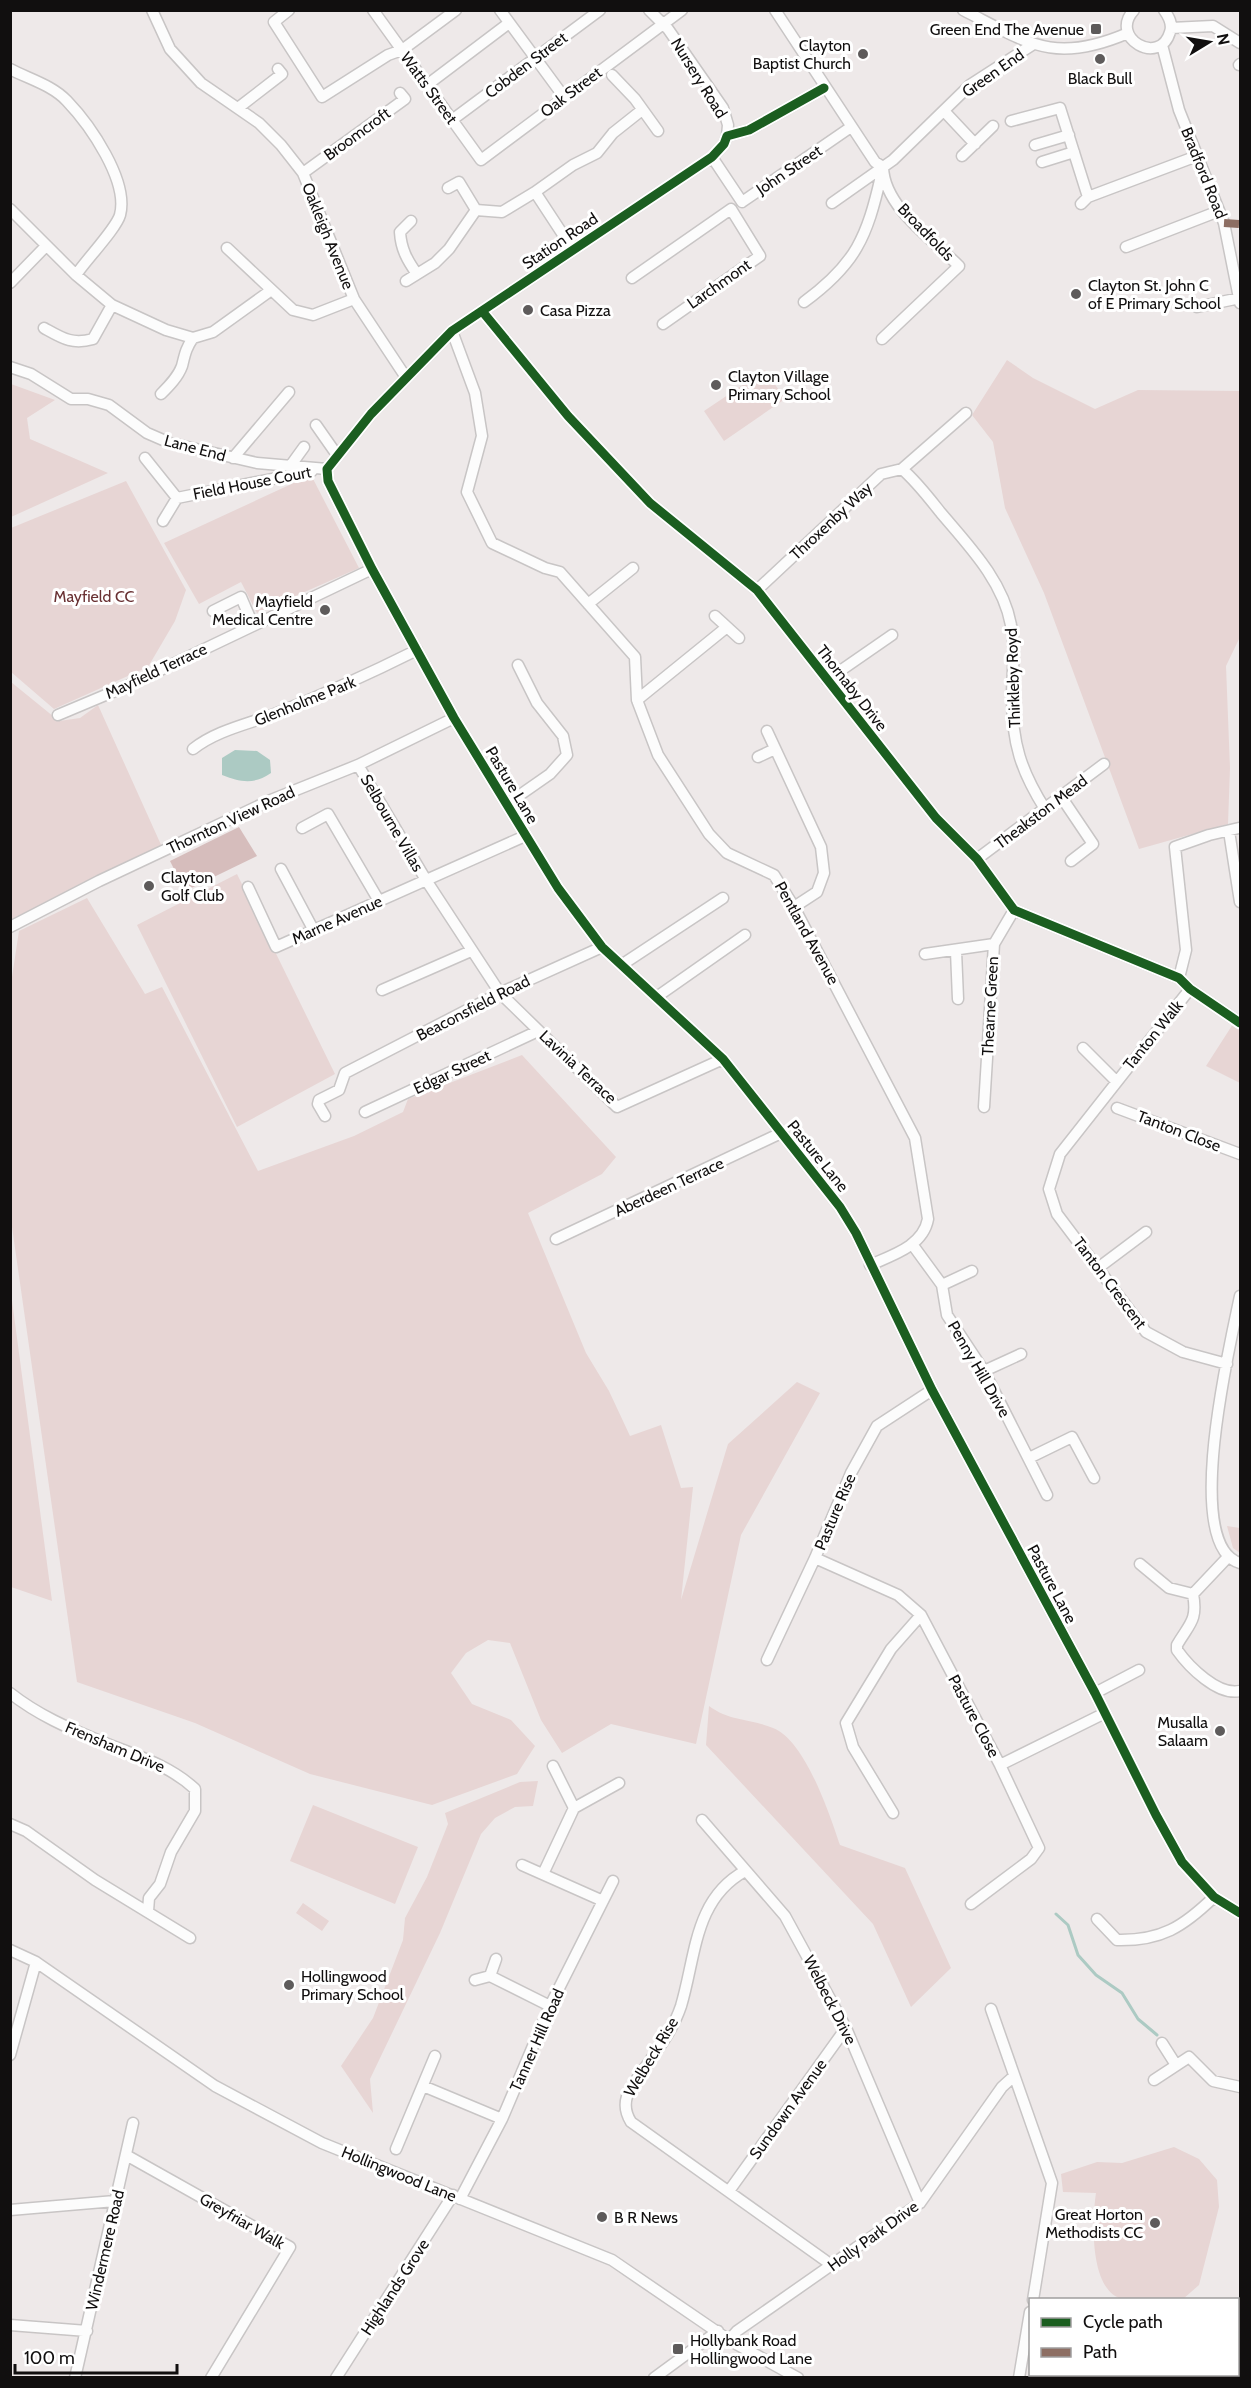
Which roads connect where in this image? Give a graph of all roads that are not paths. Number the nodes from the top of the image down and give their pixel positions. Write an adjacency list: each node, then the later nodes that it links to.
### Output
1 (152, 10): 28 (street, Oakleigh Avenue)
2 (289, 10): 19 (street)
3 (456, 10): 19 (street)
4 (500, 10): 13 (street)
5 (600, 10): 20 (street, Cobden Street)
6 (649, 10): 14 (street, Nursery Road)
7 (682, 10): 14 (street, Oak Street)
8 (775, 10): 25 (street)
9 (963, 10): 17 (street)
10 (1134, 10): 15 (street)
11 (378, 12): 19 (street, Watts Street)
12 (1170, 17): 16 (street); 18 (street)
13 (509, 23): 20 (street); 24 (street)
14 (661, 24): 27 (street, Oak Street); 37 (street, Nursery Road)
15 (1128, 33): 17 (street, Green End); 18 (street)
16 (1240, 43)
17 (1032, 45): 30 (street, Green End)
18 (1162, 45): 42 (street, Bradford Road)
19 (402, 50): 24 (street, Watts Street)
20 (536, 58): 27 (street); 31 (street, Cobden Street)
21 (10, 69): 62 (street)
22 (278, 69): 28 (street)
23 (612, 75): 29 (street)
24 (427, 85): 31 (street, Watts Street)
25 (824, 88): 34 (street); 37 (street)
26 (400, 93): 47 (street, Broomcroft)
27 (564, 97): 44 (street, Oak Street)
28 (238, 108): 47 (street, Oakleigh Avenue)
29 (642, 110): 35 (street); 49 (street)
30 (944, 111): 38 (street); 46 (street, Green End)
31 (453, 120): 44 (street, Watts Street)
32 (1011, 121): 36 (street)
33 (993, 126): 38 (street)
34 (851, 127): 46 (street); 50 (street, John Street)
35 (658, 131)
36 (1068, 135): 39 (street); 40 (street)
37 (727, 136): 43 (street, Station Road)
38 (975, 144): 41 (street)
39 (1035, 146)
40 (1074, 152): 42 (street); 45 (street)
41 (962, 156)
42 (1197, 156): 55 (street, Bradford Road)
43 (712, 157): 50 (street, John Street); 60 (street, Station Road)
44 (481, 160)
45 (1042, 162)
46 (883, 167): 51 (street, Green End); 69 (street); 77 (street, Broadfolds)
47 (303, 173): 67 (street, Oakleigh Avenue)
48 (448, 188): 54 (street)
49 (535, 192): 54 (street); 60 (street)
50 (742, 202): 53 (street)
51 (832, 203)
52 (10, 208): 57 (street)
53 (730, 209): 63 (street); 73 (street, Larchmont)
54 (476, 210): 61 (street)
55 (1219, 211): 58 (street); 68 (street, Bradford Road)
56 (411, 221): 61 (street)
57 (46, 246): 62 (street); 65 (street)
58 (1126, 247)
59 (226, 248): 66 (street)
60 (573, 250): 72 (street, Station Road)
61 (417, 274): 64 (street)
62 (76, 275): 70 (street)
63 (632, 278)
64 (406, 281)
65 (10, 283)
66 (270, 291): 67 (street); 76 (street)
67 (354, 299): 79 (street, Oakleigh Avenue)
68 (1240, 300): 71 (street)
69 (804, 302)
70 (111, 305): 74 (street); 76 (street)
71 (1197, 306)
72 (482, 310): 75 (street, Station Road); 95 (street, Thornaby Drive)
73 (663, 324)
74 (44, 328)
75 (452, 331): 79 (street, Station Road); 96 (street, Pentland Avenue)
76 (193, 338): 81 (street)
77 (882, 339)
78 (10, 367): 87 (street, Lane End)
79 (405, 376): 85 (street, Station Road)
80 (289, 392): 87 (street)
81 (161, 394)
82 (966, 413): 90 (street, Throxenby Way)
83 (315, 425): 85 (street)
84 (303, 447): 88 (street)
85 (337, 455): 89 (street)
86 (145, 458): 91 (street, Field House Court)
87 (233, 458): 88 (street, Lane End)
88 (291, 465): 89 (street, Lane End)
89 (327, 469): 91 (street, Field House Court); 94 (street, Pasture Lane)
90 (902, 469): 95 (street, Throxenby Way); 117 (street, Thirkleby Royd)
91 (177, 498): 92 (street, Field House Court)
92 (163, 521)
93 (633, 568): 96 (street)
94 (372, 569): 99 (street, Mayfield Terrace); 103 (street, Pasture Lane)
95 (757, 590): 105 (street, Thornaby Drive)
96 (588, 604): 106 (street, Pentland Avenue)
97 (213, 611): 99 (street)
98 (715, 616): 100 (street)
99 (253, 625): 107 (street, Mayfield Terrace)
100 (727, 627): 102 (street); 106 (street)
101 (892, 635): 105 (street)
102 (739, 638)
103 (417, 650): 108 (street, Pasture Lane); 110 (street, Glenholme Park)
104 (518, 665): 116 (street)
105 (827, 680): 120 (street, Thornaby Drive)
106 (637, 700): 128 (street, Pentland Avenue)
107 (58, 715)
108 (454, 718): 114 (street, Thornton View Road); 116 (street, Pasture Lane)
109 (767, 731): 111 (street)
110 (193, 749)
111 (775, 749): 112 (street); 128 (street)
112 (758, 757)
113 (1104, 764): 115 (street, Theakston Mead)
114 (358, 765): 123 (street, Selbourne Villas); 130 (street, Thornton View Road)
115 (1062, 798): 117 (street, Theakston Mead); 121 (street)
116 (507, 804): 119 (street, Pasture Lane)
117 (1045, 809): 120 (street, Theakston Mead)
118 (302, 828): 126 (street)
119 (525, 836): 123 (street, Marne Avenue); 134 (street, Pasture Lane)
120 (977, 859): 129 (street, Thornaby Drive)
121 (1071, 861)
122 (281, 869): 131 (street)
123 (426, 880): 126 (street, Marne Avenue); 135 (street, Selbourne Villas)
124 (248, 887): 131 (street, Marne Avenue)
125 (723, 898): 138 (street)
126 (379, 901): 131 (street, Marne Avenue)
127 (1240, 902): 139 (street)
128 (794, 907): 159 (street, Pentland Avenue)
129 (1014, 910): 133 (street, Thearne Green); 139 (street)
130 (10, 927)
131 (313, 929)
132 (745, 935): 143 (street)
133 (994, 944): 136 (street); 150 (street, Thearne Green)
134 (602, 947): 138 (street, Pasture Lane); 142 (street, Beaconsfield Road)
135 (471, 951): 141 (street); 142 (street, Lavinia Terrace)
136 (956, 951): 137 (street); 144 (street)
137 (925, 954)
138 (623, 964): 143 (street, Pasture Lane)
139 (1179, 978): 140 (street)
140 (1190, 989): 145 (street); 149 (street, Tanton Walk)
141 (382, 990)
142 (500, 993): 146 (street, Lavinia Terrace); 153 (street, Beaconsfield Road)
143 (657, 996): 148 (street, Pasture Lane)
144 (958, 999)
145 (1240, 1023)
146 (538, 1030): 148 (street, Lavinia Terrace); 152 (street, Edgar Street)
147 (1083, 1048): 149 (street, Tanton Walk)
148 (723, 1059): 154 (street, Pasture Lane)
149 (1116, 1081): 156 (street, Tanton Walk)
150 (984, 1107)
151 (1117, 1108): 155 (street, Tanton Close)
152 (365, 1112)
153 (325, 1116)
154 (780, 1133): 158 (street, Aberdeen Terrace); 160 (street, Pasture Lane)
155 (1240, 1154)
156 (1049, 1189): 161 (street, Tanton Crescent)
157 (1146, 1232): 161 (street)
158 (556, 1239)
159 (912, 1244): 160 (street, Pentland Avenue); 163 (street, Penny Hill Drive)
160 (870, 1265): 168 (street, Pasture Lane)
161 (1098, 1268): 166 (street, Tanton Crescent)
162 (972, 1271): 163 (street)
163 (942, 1285): 167 (street, Penny Hill Drive)
164 (1240, 1296): 166 (street)
165 (1022, 1354): 167 (street)
166 (1227, 1364): 172 (street)
167 (984, 1371): 169 (street, Penny Hill Drive)
168 (932, 1390): 173 (street, Pasture Rise); 182 (street, Pasture Lane)
169 (1029, 1458): 170 (street); 171 (street, Penny Hill Drive)
170 (1094, 1478)
171 (1047, 1495)
172 (1228, 1557): 174 (street); 176 (street)
173 (815, 1558): 177 (street, Pasture Close); 178 (street, Pasture Rise)
174 (1240, 1563)
175 (1140, 1564): 176 (street)
176 (1193, 1594): 180 (street)
177 (921, 1615): 184 (street, Pasture Close); 188 (street)
178 (767, 1660)
179 (1139, 1670): 182 (street)
180 (1240, 1691)
181 (10, 1693): 198 (street, Frensham Drive)
182 (1095, 1693): 183 (street, Pasture Lane)
183 (1105, 1713): 184 (street); 195 (street, Pasture Lane)
184 (1000, 1765): 197 (street, Pasture Close)
185 (553, 1766): 187 (street)
186 (619, 1783): 187 (street)
187 (574, 1808): 193 (street)
188 (892, 1813)
189 (702, 1821): 192 (street, Welbeck Drive)
190 (10, 1824): 198 (street)
191 (522, 1865): 193 (street)
192 (745, 1871): 209 (street, Welbeck Drive); 222 (street, Welbeck Rise)
193 (543, 1874): 196 (street)
194 (613, 1881): 196 (street, Tanner Hill Road)
195 (1214, 1897): 199 (street, Pasture Lane); 200 (street)
196 (603, 1901): 207 (street, Tanner Hill Road)
197 (971, 1904)
198 (148, 1911): 201 (street)
199 (1240, 1913)
200 (1097, 1919)
201 (190, 1938)
202 (10, 1950): 204 (street, Hollingwood Lane)
203 (496, 1959): 205 (street)
204 (36, 1962): 211 (street); 223 (street, Hollingwood Lane)
205 (490, 1976): 206 (street); 207 (street)
206 (475, 1980)
207 (550, 2006): 218 (street, Tanner Hill Road)
208 (991, 2009): 214 (street)
209 (846, 2028): 222 (street, Sundown Avenue); 225 (street, Welbeck Drive)
210 (1162, 2043): 213 (street)
211 (10, 2055)
212 (435, 2056): 216 (street)
213 (1176, 2065): 215 (street); 217 (street)
214 (1013, 2077): 225 (street, Holly Park Drive); 228 (street)
215 (1154, 2080)
216 (423, 2086): 218 (street); 220 (street)
217 (1240, 2087)
218 (502, 2120): 223 (street, Tanner Hill Road)
219 (133, 2123): 221 (street, Windermere Road)
220 (396, 2149)
221 (126, 2156): 224 (street, Windermere Road); 236 (street, Greyfriar Walk)
222 (729, 2191): 227 (street, Welbeck Rise)
223 (456, 2197): 232 (street, Hollingwood Lane); 237 (street, Highlands Grove)
224 (115, 2201): 226 (street); 231 (street, Windermere Road)
225 (920, 2203): 227 (street, Holly Park Drive)
226 (10, 2210)
227 (833, 2266): 233 (street, Holly Park Drive)
228 (1033, 2298)
229 (10, 2325): 231 (street)
230 (1029, 2325): 234 (street)
231 (87, 2331): 235 (street, Windermere Road)
232 (717, 2331): 233 (street, Hollingwood Lane); 238 (street)
233 (729, 2340): 239 (street, Hollingwood Lane)
234 (1027, 2350): 240 (street)
235 (75, 2378)
236 (210, 2378)
237 (336, 2378)
238 (654, 2378)
239 (798, 2378)
240 (1019, 2378)

